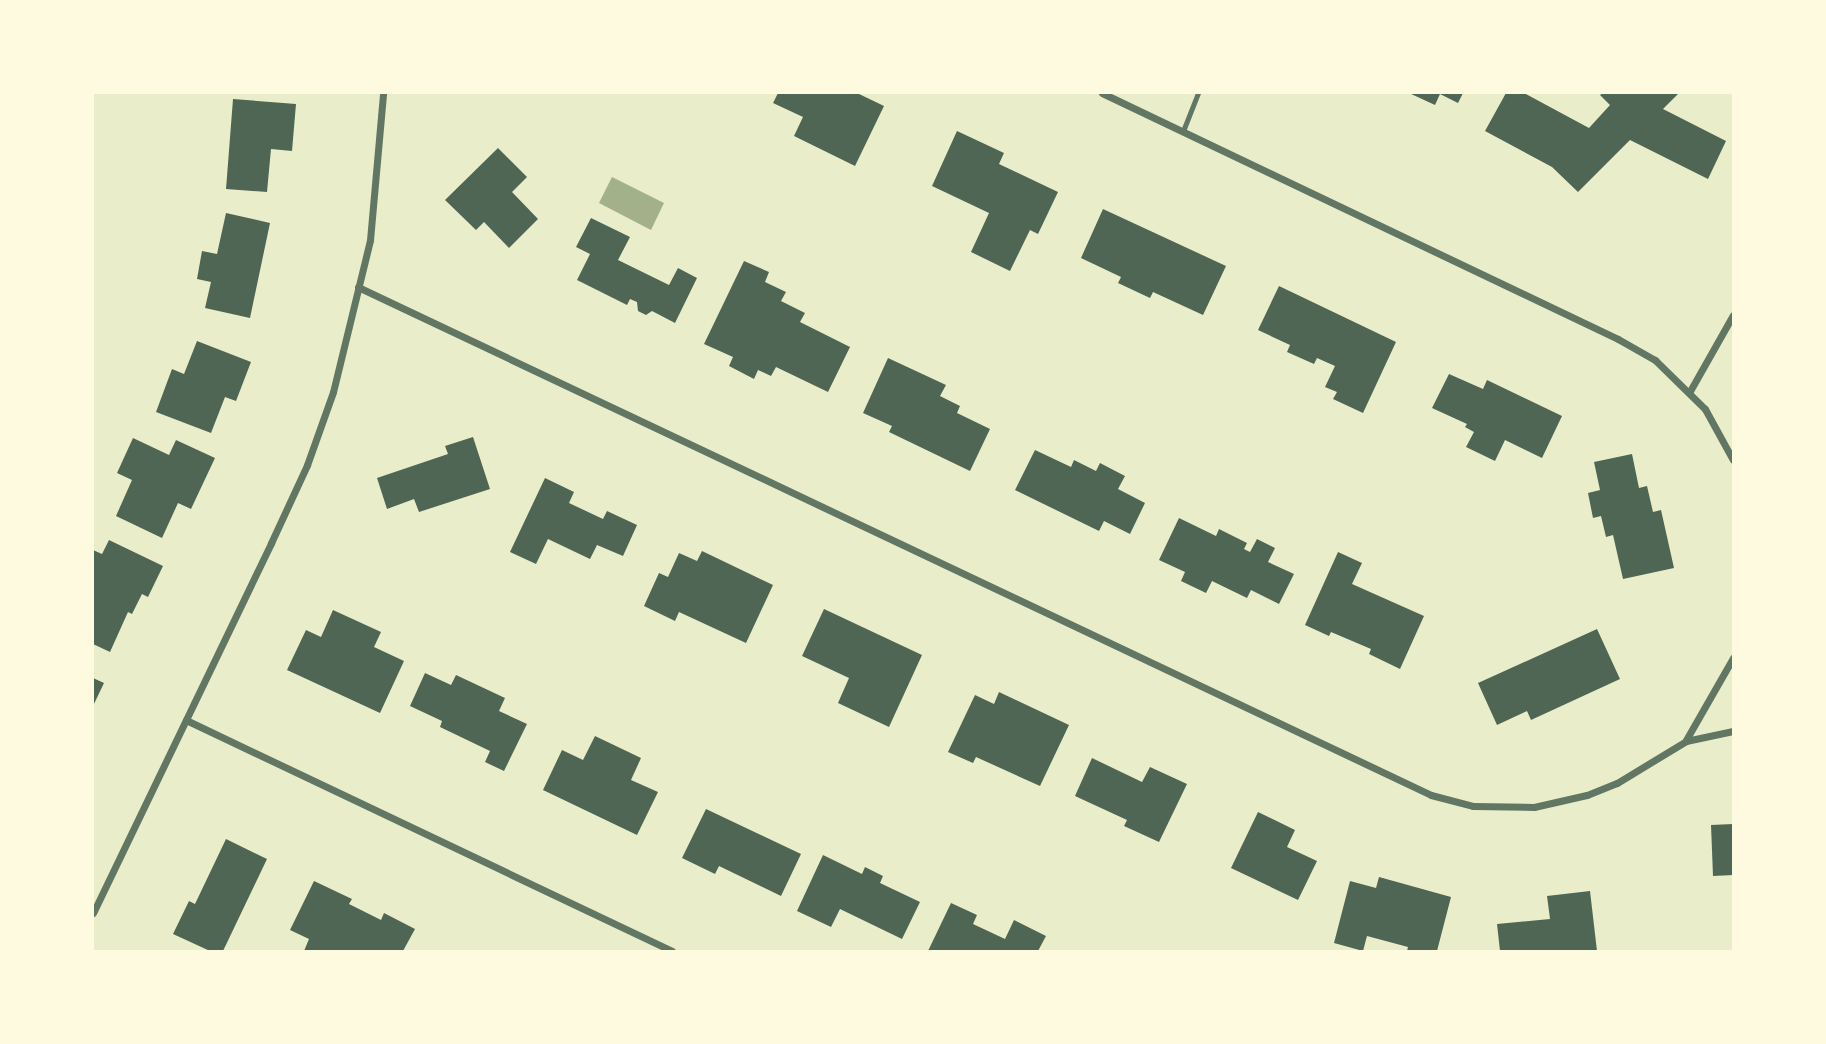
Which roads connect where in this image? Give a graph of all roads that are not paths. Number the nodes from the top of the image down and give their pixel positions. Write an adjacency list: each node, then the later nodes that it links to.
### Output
1 (383, 93): 5 (street)
2 (1102, 93): 4 (street)
3 (1198, 93): 4 (lane)
4 (1183, 131): 7 (street)
5 (358, 287): 10 (street); 12 (street)
6 (1733, 316): 7 (street)
7 (1690, 391): 8 (street)
8 (1733, 460)
9 (1733, 658): 12 (street)
10 (186, 720): 13 (street); 14 (street)
11 (1733, 731): 12 (street)
12 (1686, 741)
13 (93, 913)
14 (671, 951)

